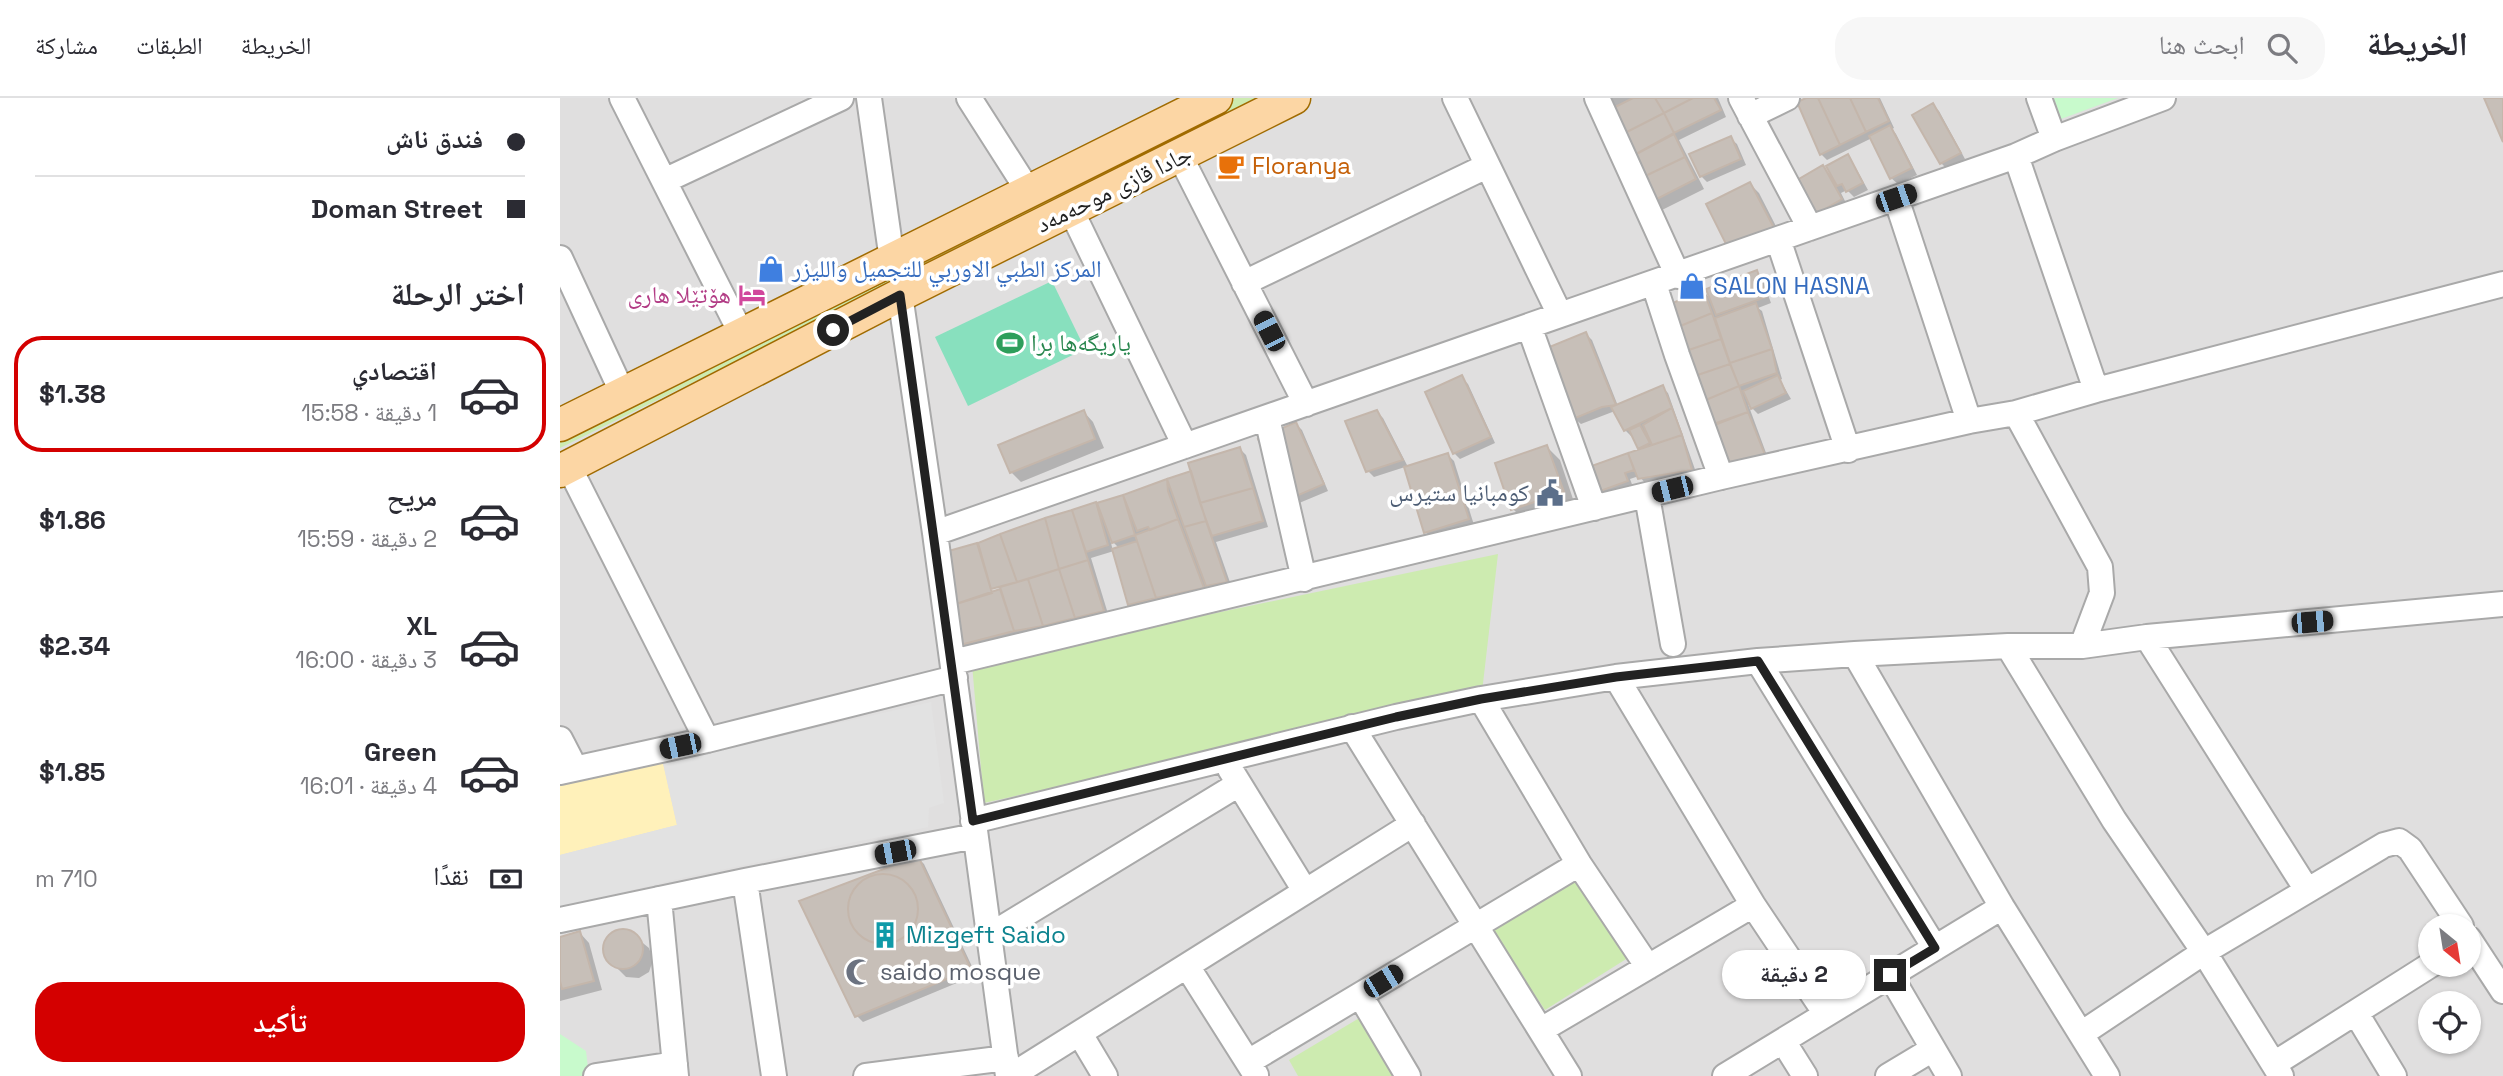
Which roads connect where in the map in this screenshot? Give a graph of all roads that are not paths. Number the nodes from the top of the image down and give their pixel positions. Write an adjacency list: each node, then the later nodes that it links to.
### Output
1 (622, 98): 17 (street)
2 (841, 98): 17 (street)
3 (869, 98): 24 (street)
4 (969, 98): 18 (street)
5 (1216, 98): 18 (main road, جادا قازی موحەمەد)
6 (1294, 98): 14 (main road, جادا قازی موحەمەد)
7 (1455, 98): 16 (street)
8 (1597, 98): 25 (street)
9 (1787, 98): 12 (street)
10 (2039, 98): 13 (street)
11 (2163, 98): 13 (street)
12 (1746, 107): 21 (street)
13 (2054, 139): 15 (street)
14 (1180, 156): 20 (main road, جادا قازی موحەمەد); 26 (street)
15 (2016, 156): 19 (street); 33 (street)
16 (1487, 166): 26 (street); 30 (street)
17 (664, 181): 32 (street)
18 (1029, 192): 24 (main road, جادا قازی موحەمەد)
19 (1896, 198): 21 (street); 38 (street)
20 (1071, 211): 29 (main road, جادا قازی موحەمەد); 40 (street)
21 (1810, 228): 22 (street)
22 (1777, 239): 25 (street); 41 (street)
23 (560, 258): 34 (street)
24 (892, 260): 32 (main road, جادا قازی موحەمەد)
25 (1678, 276): 27 (street)
26 (1244, 283): 35 (street)
27 (1654, 284): 30 (street); 43 (street)
28 (2503, 284): 33 (street)
29 (900, 295): 42 (main road, جادا قازی موحەمەد); 46 (street)
30 (1560, 315): 31 (street)
31 (1529, 326): 35 (street); 45 (street)
32 (742, 335): 34 (main road, جادا قازی موحەمەد)
33 (2096, 390): 36 (street)
34 (623, 394): 39 (main road, جادا قازی موحەمەد)
35 (1306, 404): 37 (street)
36 (2016, 413): 38 (street); 52 (street)
37 (1267, 418): 40 (street); 47 (street)
38 (1969, 421): 41 (street)
39 (560, 425)
40 (1185, 446): 46 (street)
41 (1848, 450): 43 (street)
42 (564, 469): 60 (street)
43 (1721, 477): 44 (street)
44 (1647, 496): 45 (street); 50 (street)
45 (1594, 508): 47 (street)
46 (935, 533): 55 (street)
47 (1304, 579): 55 (street)
48 (2503, 604): 49 (street)
49 (2147, 637): 52 (street); 68 (street)
50 (1673, 644)
51 (2008, 646): 52 (street); 53 (street); 78 (street)
52 (2082, 646)
53 (1855, 654): 54 (street); 72 (street)
54 (1758, 661): 56 (street); 77 (street)
55 (954, 670): 60 (street); 65 (street)
56 (1616, 677): 57 (street); 71 (street)
57 (1481, 699): 58 (street); 66 (street)
58 (1352, 727): 61 (street); 64 (street)
59 (560, 739): 62 (street)
60 (707, 740): 62 (street)
61 (1224, 759): 63 (street); 65 (street)
62 (567, 770)
63 (1239, 784): 69 (street); 76 (street)
64 (1413, 824): 69 (street); 75 (street)
65 (974, 829): 67 (street); 76 (street)
66 (1579, 864): 75 (street); 81 (street)
67 (745, 881): 70 (street); 98 (street)
68 (2307, 890): 73 (street); 78 (street)
69 (1305, 891): 80 (street)
70 (659, 898): 74 (street); 94 (street)
71 (1753, 905): 81 (street); 87 (street)
72 (2001, 907): 77 (street); 90 (street)
73 (2453, 914)
74 (560, 920)
75 (1475, 925): 85 (street); 88 (street)
76 (989, 936): 95 (street)
77 (1935, 948): 83 (street)
78 (2204, 953): 90 (street); 96 (street)
79 (2482, 957): 84 (street)
80 (1187, 966): 89 (street); 93 (street)
81 (1648, 967): 88 (street)
82 (2418, 973): 86 (street)
83 (1890, 975): 87 (street); 92 (street)
84 (2501, 983)
85 (1360, 995): 93 (street); 101 (street)
86 (2356, 1013): 96 (street); 108 (street)
87 (1826, 1014): 91 (street)
88 (1541, 1030): 102 (street)
89 (1080, 1034): 95 (street); 100 (street)
90 (2081, 1034): 107 (street)
91 (1783, 1041): 103 (street); 104 (street)
92 (1933, 1049): 105 (street); 106 (street)
93 (1252, 1069)
94 (676, 1070): 97 (street)
95 (1008, 1070): 99 (street)
96 (2277, 1070)
97 (596, 1076)
98 (774, 1076)
99 (866, 1076)
100 (1105, 1076)
101 (1408, 1076)
102 (1569, 1076)
103 (1725, 1076)
104 (1805, 1076)
105 (1888, 1076)
106 (1949, 1076)
107 (2107, 1076)
108 (2394, 1076)

